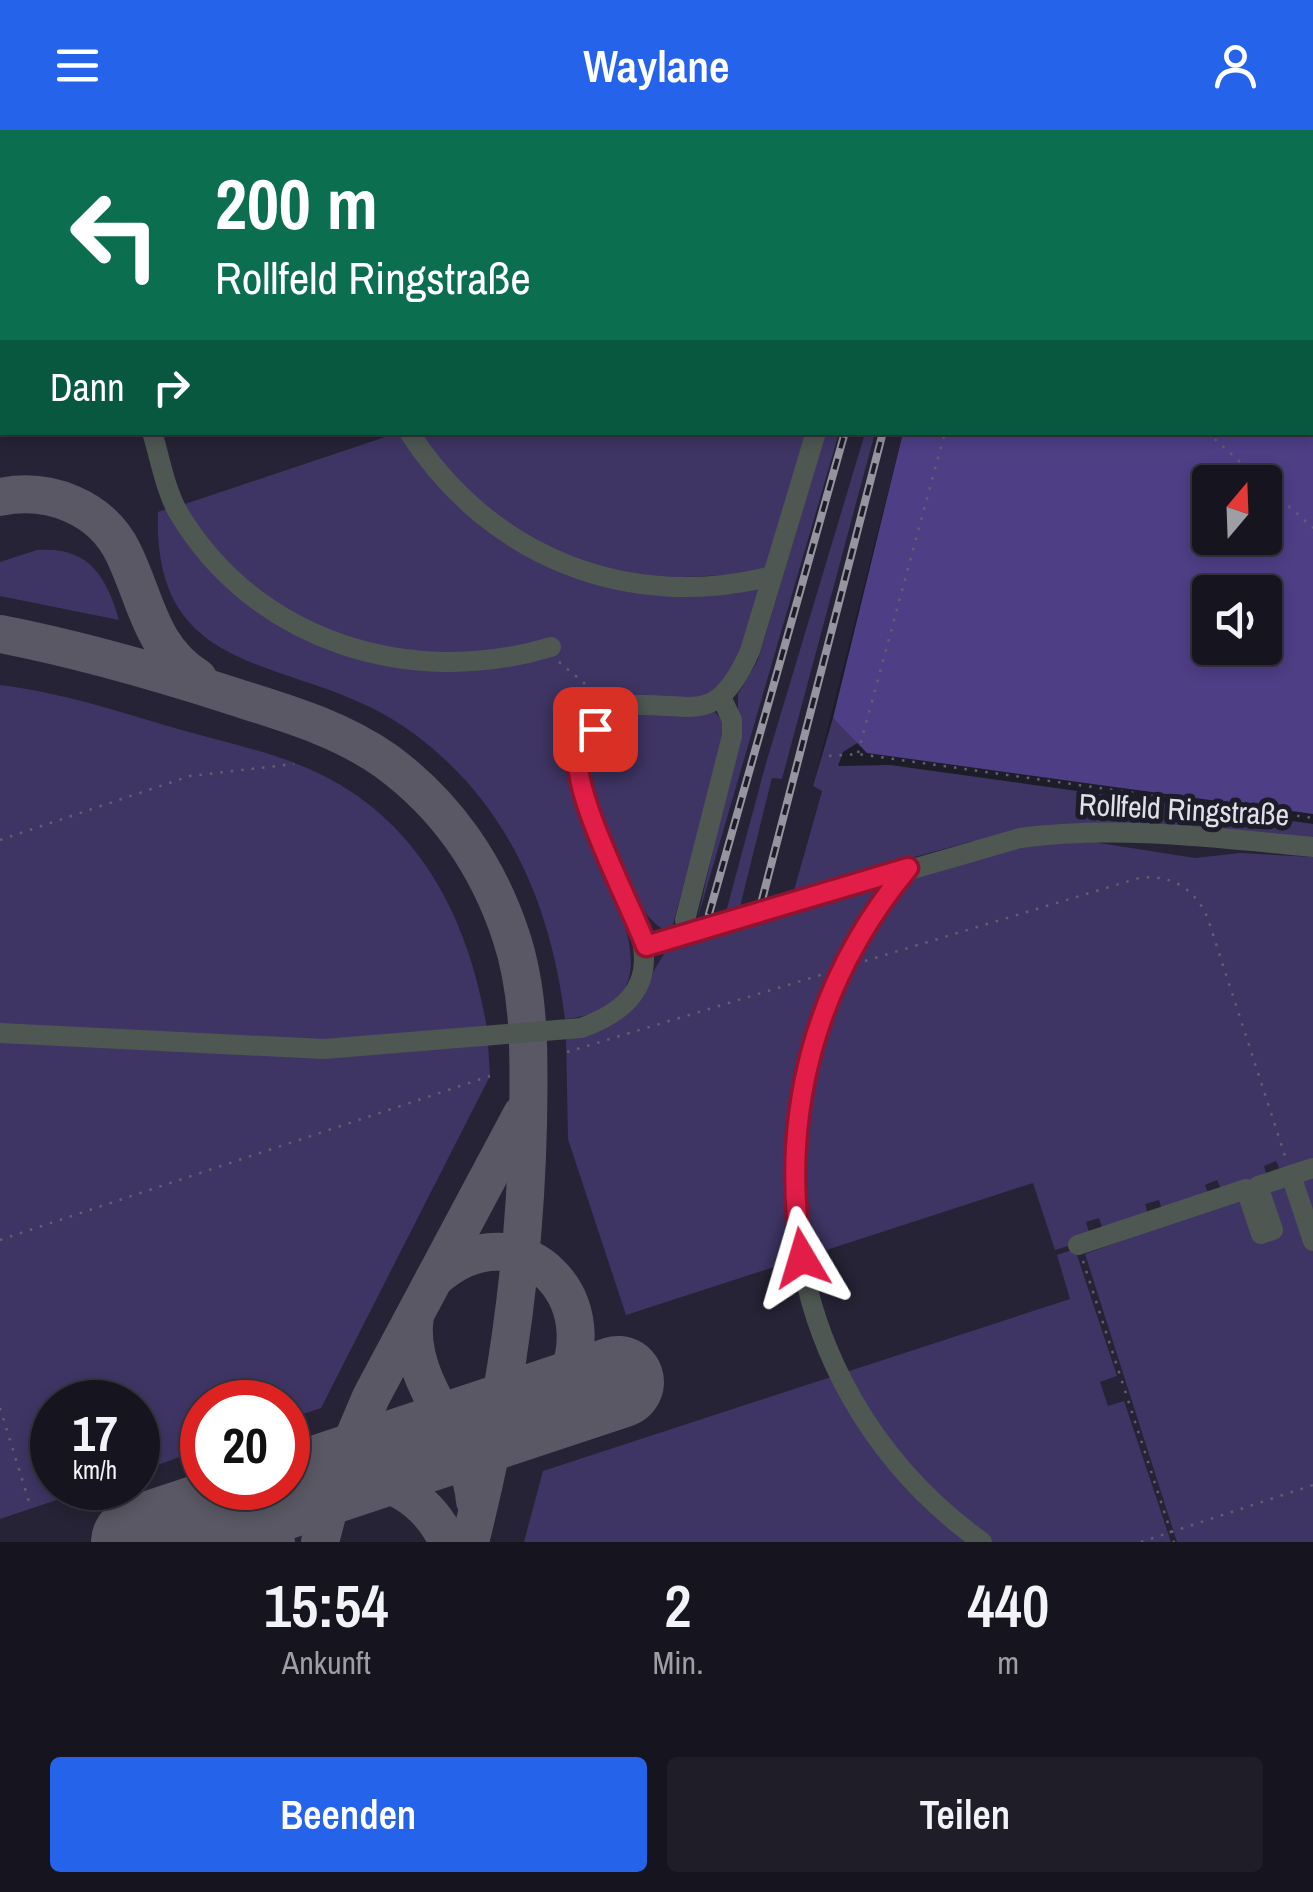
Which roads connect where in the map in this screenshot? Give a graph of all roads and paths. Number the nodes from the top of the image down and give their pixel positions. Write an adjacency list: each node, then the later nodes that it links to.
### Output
1 (153, 435): 10 (lane)
2 (412, 435): 9 (lane)
3 (815, 435): 9 (lane)
4 (944, 435): 13 (path)
5 (1210, 435): 6 (path)
6 (1243, 465)
7 (1282, 500): 8 (path)
8 (1313, 528)
9 (772, 576): 11 (lane)
10 (547, 648): 12 (path)
11 (722, 699): 12 (lane); 20 (lane)
12 (615, 709): 21 (lane)
13 (858, 754): 14 (path); 16 (path)
14 (829, 756)
15 (294, 764): 17 (path)
16 (1313, 818)
17 (0, 840)
18 (1313, 847): 19 (lane, Rollfeld Ringstraße)
19 (908, 868): 21 (lane, Rollfeld Ringstraße); 22 (lane)
20 (685, 920)
21 (646, 946): 23 (lane)
22 (843, 968): 24 (path); 27 (path); 35 (lane)
23 (0, 1033)
24 (566, 1052)
25 (490, 1076): 28 (path)
26 (1313, 1168): 27 (lane)
27 (1292, 1175): 29 (lane); 30 (lane)
28 (0, 1240)
29 (1313, 1241)
30 (1078, 1245): 34 (path)
31 (0, 1408): 33 (path)
32 (1313, 1485): 34 (path)
33 (30, 1505)
34 (1171, 1532): 36 (path); 37 (path)
35 (982, 1542)
36 (1141, 1542)
37 (1174, 1542)

